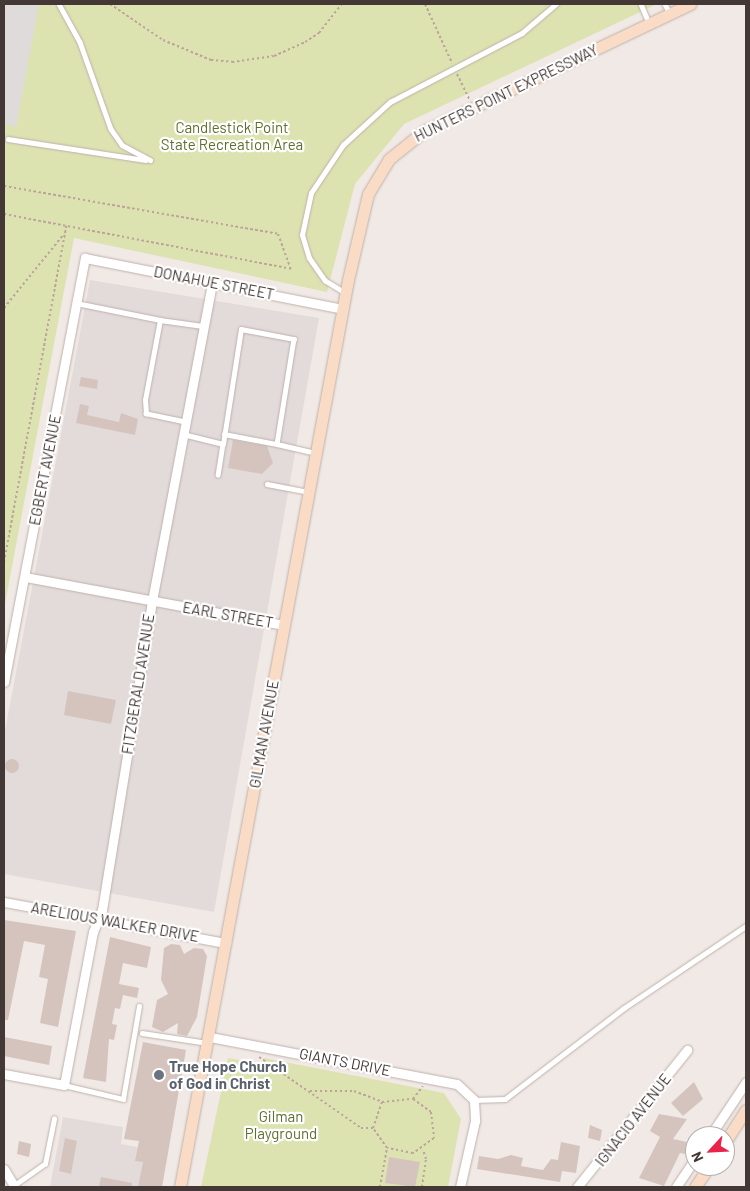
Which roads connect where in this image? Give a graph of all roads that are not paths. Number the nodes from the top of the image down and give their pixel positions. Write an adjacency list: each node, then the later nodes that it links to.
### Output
1 (59, 4): 7 (lane)
2 (556, 4): 11 (lane)
3 (641, 4): 6 (lane)
4 (690, 4): 5 (street, HUNTERS POINT EXPRESSWAY)
5 (667, 9): 6 (street, HUNTERS POINT EXPRESSWAY)
6 (649, 23): 9 (street, HUNTERS POINT EXPRESSWAY)
7 (8, 139)
8 (85, 258): 10 (street, DONAHUE STREET); 12 (street, EGBERT AVENUE)
9 (348, 280): 11 (street, GILMAN AVENUE)
10 (212, 282): 13 (street, DONAHUE STREET); 15 (street, FITZGERALD AVENUE)
11 (346, 293): 13 (street, GILMAN AVENUE)
12 (76, 303): 14 (lane); 25 (street, EGBERT AVENUE)
13 (343, 309): 21 (street, GILMAN AVENUE)
14 (160, 320): 15 (lane); 16 (lane)
15 (203, 326): 16 (street, FITZGERALD AVENUE)
16 (185, 422): 17 (street, FITZGERALD AVENUE)
17 (183, 434): 19 (lane); 26 (street, FITZGERALD AVENUE)
18 (224, 434): 19 (lane); 20 (lane); 20 (lane)
19 (223, 444): 22 (lane)
20 (277, 444): 21 (lane)
21 (317, 453): 24 (street, GILMAN AVENUE)
22 (218, 476)
23 (267, 484): 24 (lane)
24 (310, 492): 27 (street, GILMAN AVENUE)
25 (25, 577): 26 (street, EARL STREET); 28 (street, EGBERT AVENUE)
26 (152, 600): 27 (street, EARL STREET); 30 (street, FITZGERALD AVENUE)
27 (284, 625): 32 (street, GILMAN AVENUE)
28 (4, 682)
29 (4, 902): 30 (street, ARELIOUS WALKER DRIVE)
30 (99, 918): 32 (street, ARELIOUS WALKER DRIVE); 39 (street, FITZGERALD AVENUE)
31 (746, 926): 40 (lane)
32 (226, 943): 35 (street, GILMAN AVENUE)
33 (139, 1006): 39 (lane)
34 (142, 1033): 35 (lane)
35 (209, 1040): 40 (street, GIANTS DRIVE); 49 (street, GILMAN AVENUE)
36 (687, 1050): 51 (street, IGNACIO AVENUE)
37 (4, 1074): 39 (street)
38 (746, 1082): 43 (street)
39 (64, 1085)
40 (474, 1100): 50 (street)
41 (746, 1110): 44 (street)
42 (54, 1119): 48 (lane)
43 (717, 1126)
44 (735, 1127)
45 (4, 1169): 48 (street)
46 (685, 1174): 52 (street)
47 (702, 1176): 53 (street)
48 (14, 1186)
49 (180, 1187)
50 (460, 1187)
51 (577, 1187)
52 (676, 1187)
53 (695, 1187)

